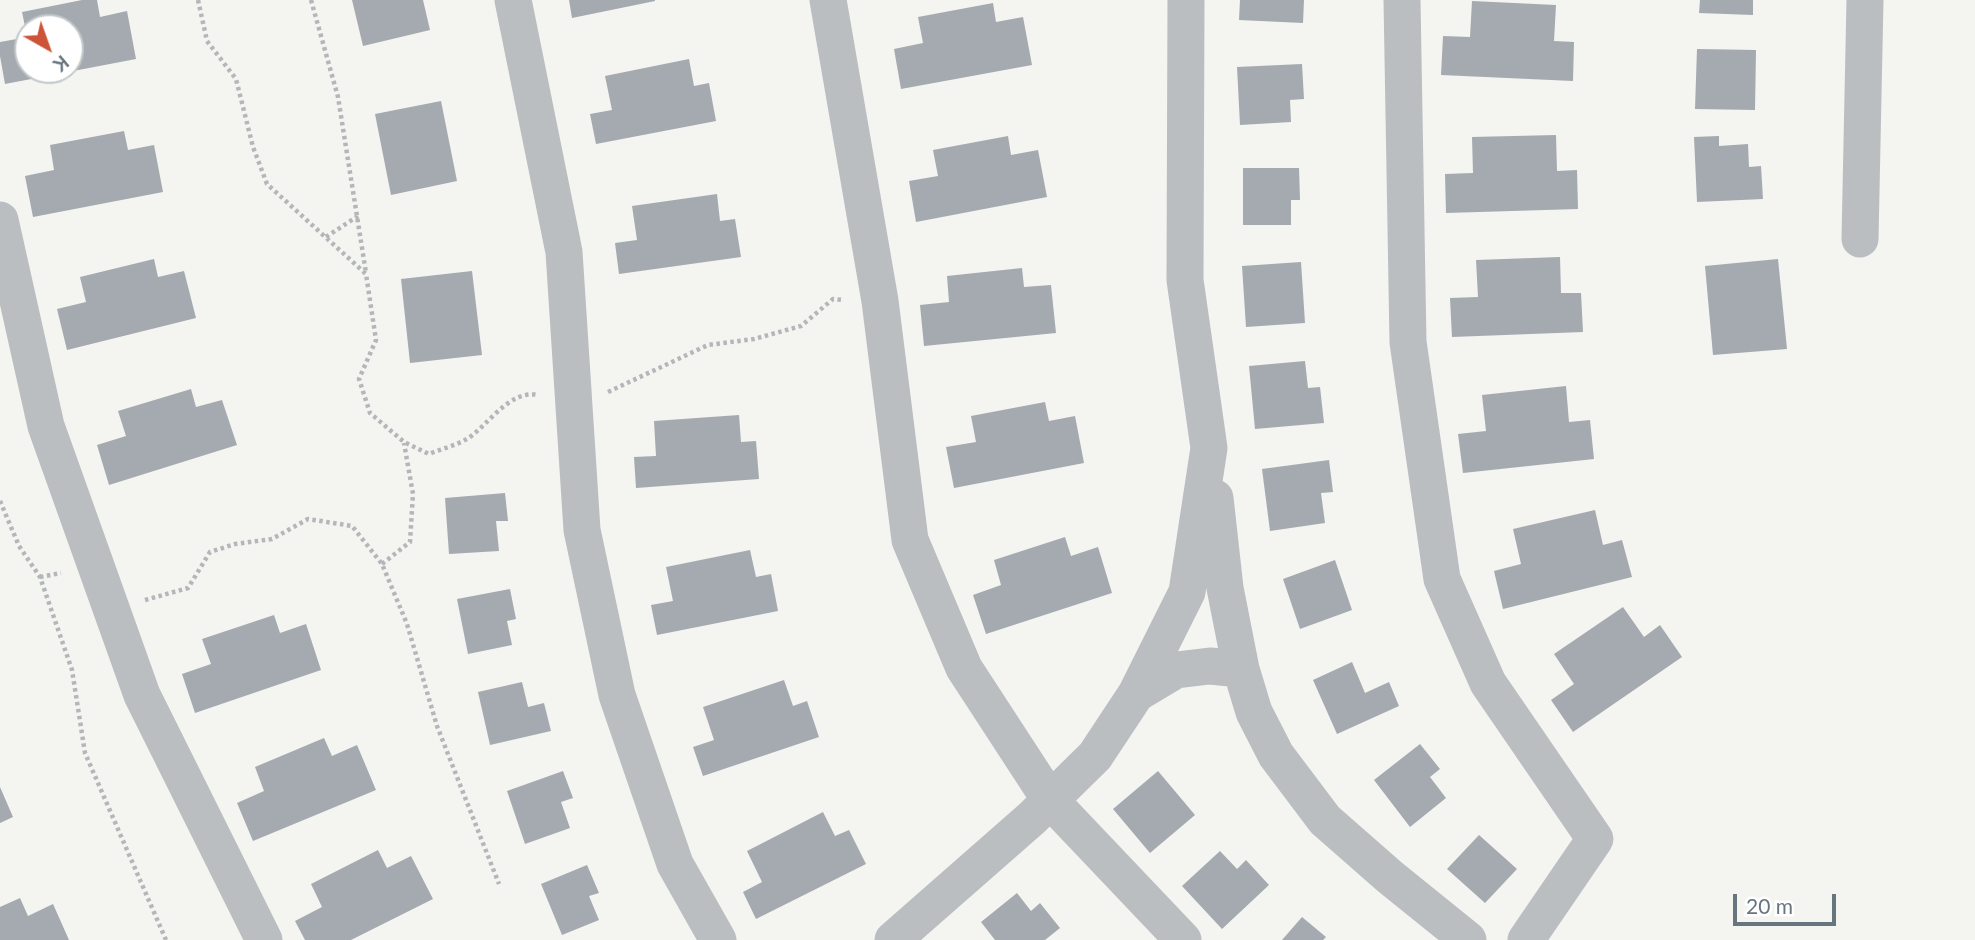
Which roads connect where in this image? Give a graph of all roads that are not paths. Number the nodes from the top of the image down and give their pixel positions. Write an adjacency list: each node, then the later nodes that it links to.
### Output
1 (513, 0): 13 (street)
2 (828, 0): 11 (street)
3 (1186, 0): 8 (street)
4 (1402, 0): 17 (street)
5 (1865, 0): 7 (street)
6 (0, 220): 12 (street)
7 (1860, 239)
8 (1209, 448): 9 (street); 10 (street)
9 (1241, 669): 10 (street); 16 (street)
10 (1136, 694): 11 (street)
11 (1050, 800): 14 (street); 15 (street)
12 (264, 940)
13 (718, 940)
14 (893, 940)
15 (1183, 940)
16 (1468, 940)
17 (1526, 940)

